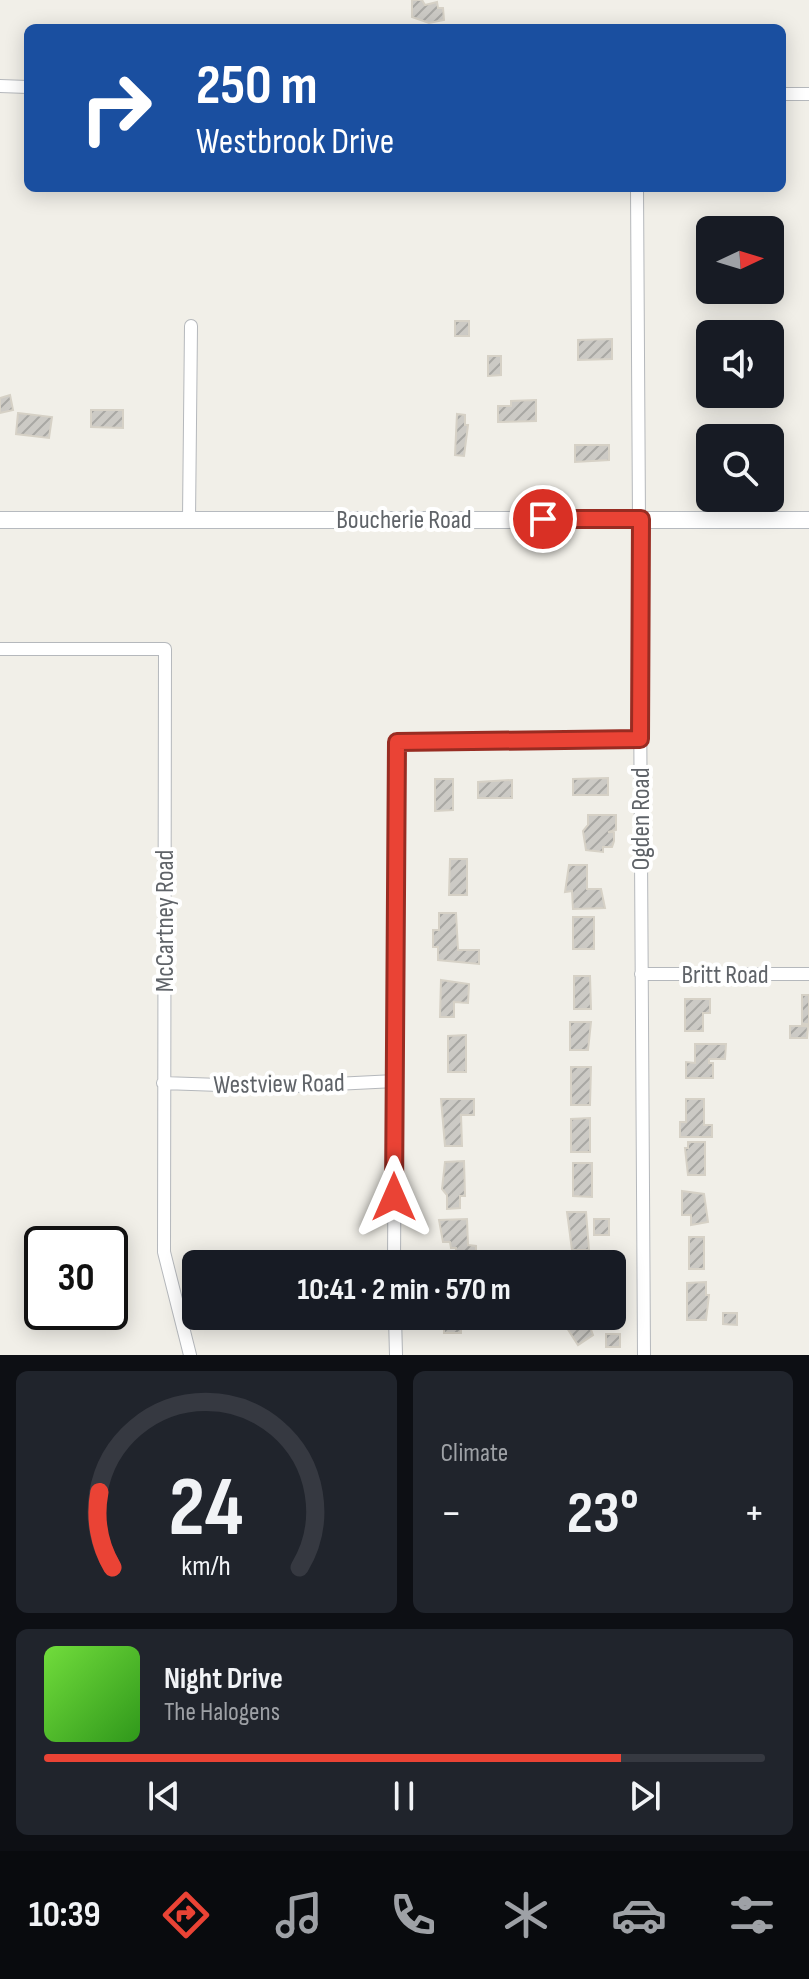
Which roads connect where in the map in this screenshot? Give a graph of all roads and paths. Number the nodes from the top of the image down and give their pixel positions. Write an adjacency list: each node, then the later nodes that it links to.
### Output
1 (0, 86): 2 (street)
2 (24, 87)
3 (786, 94): 4 (street)
4 (809, 94)
5 (637, 192): 8 (street, Ogden Road)
6 (191, 326): 7 (street)
7 (189, 519): 8 (main road, Boucherie Road); 9 (main road, Boucherie Road)
8 (641, 519): 10 (main road, Boucherie Road); 12 (street, Ogden Road)
9 (0, 520)
10 (809, 520)
11 (0, 649): 16 (street, McCartney Road)
12 (640, 739): 13 (street, Ogden Road); 15 (street)
13 (641, 974): 14 (street, Britt Road); 21 (street, Ogden Road)
14 (809, 974)
15 (395, 1081): 16 (street, Westview Road); 17 (street)
16 (163, 1083): 19 (street, McCartney Road)
17 (394, 1250)
18 (395, 1330): 20 (street)
19 (190, 1355)
20 (396, 1355)
21 (644, 1355)

